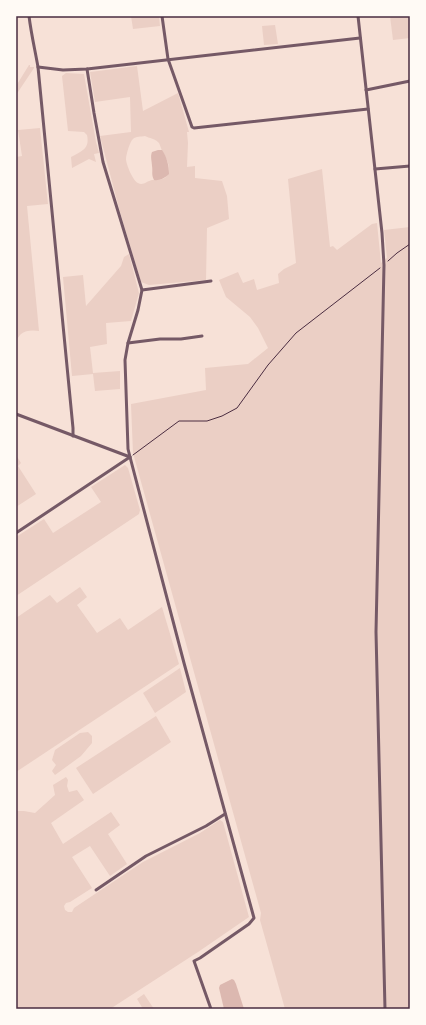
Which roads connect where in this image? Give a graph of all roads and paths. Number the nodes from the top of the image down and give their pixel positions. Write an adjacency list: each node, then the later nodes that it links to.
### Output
1 (29, 16): 6 (street)
2 (162, 16): 5 (street)
3 (358, 16): 4 (street)
4 (360, 38): 5 (street); 9 (street)
5 (168, 59): 7 (street); 10 (street)
6 (38, 67): 7 (street); 20 (street)
7 (87, 69): 16 (street)
8 (410, 81): 9 (street)
9 (366, 90): 10 (street)
10 (368, 109): 12 (street)
11 (410, 166): 12 (street)
12 (375, 169): 14 (street)
13 (410, 244): 14 (path)
14 (384, 265): 21 (path); 26 (street)
15 (211, 281): 16 (street)
16 (142, 290): 18 (street)
17 (202, 336): 18 (street)
18 (128, 343): 21 (street)
19 (16, 414): 20 (street)
20 (72, 436): 21 (street)
21 (130, 457): 22 (street); 23 (street)
22 (16, 533)
23 (225, 814): 24 (street); 25 (street)
24 (96, 890)
25 (211, 1009)
26 (385, 1009)

